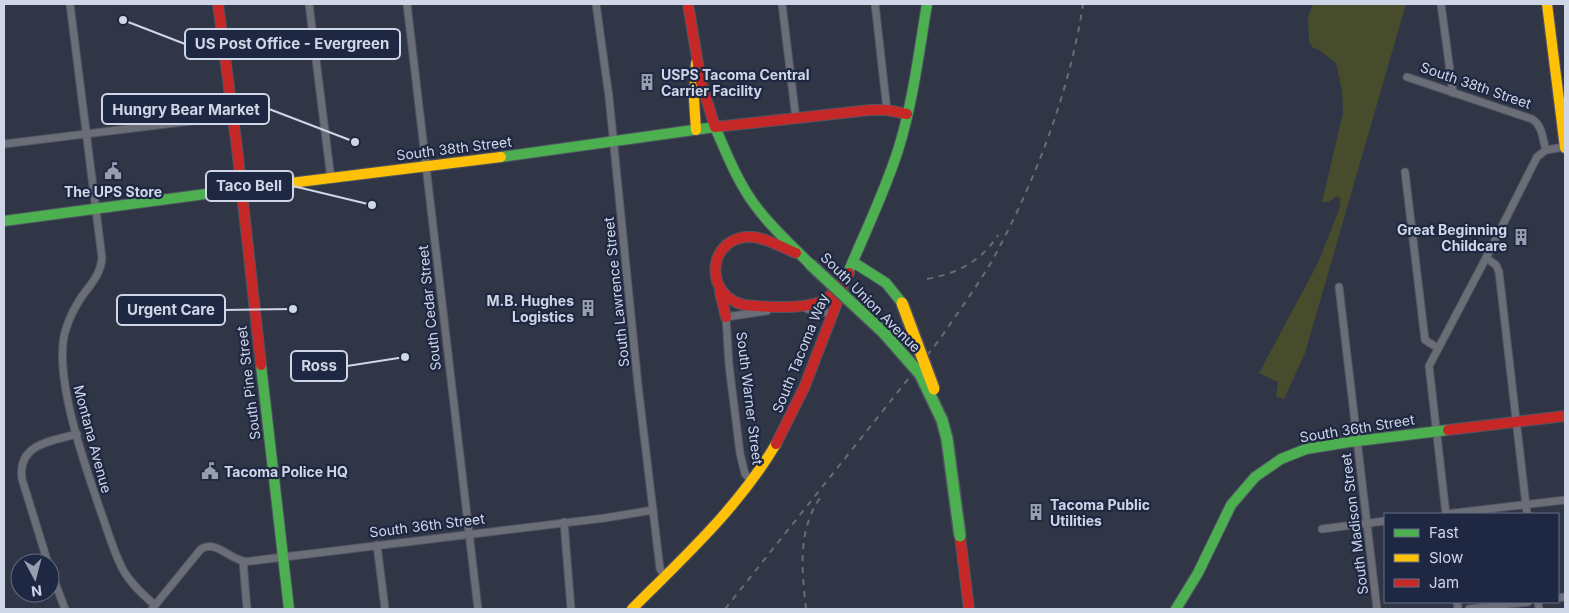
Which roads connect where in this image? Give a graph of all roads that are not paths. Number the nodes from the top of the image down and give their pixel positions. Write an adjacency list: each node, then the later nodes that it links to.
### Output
1 (70, 4): 22 (street)
2 (218, 4): 18 (main road, South Pine Street)
3 (309, 4): 29 (street)
4 (406, 4): 27 (street, South Cedar Street)
5 (596, 4): 23 (street, South Lawrence Street)
6 (688, 4): 12 (main road)
7 (782, 4): 19 (street)
8 (875, 4): 16 (street)
9 (927, 4): 17 (main road, South Tacoma Way)
10 (1442, 4): 14 (street)
11 (1547, 4): 15 (main road)
12 (696, 63): 20 (main road); 21 (main road)
13 (1407, 77): 14 (street, South 38th Street)
14 (1453, 93): 26 (street, South 38th Street)
15 (1562, 98): 25 (main road)
16 (887, 110): 17 (main road, South 38th Street); 19 (main road, South 38th Street)
17 (907, 114): 35 (main road, South Tacoma Way)
18 (232, 116): 22 (street); 30 (main road, South Pine Street)
19 (796, 119): 20 (main road, South 38th Street)
20 (715, 127): 21 (main road, South 38th Street); 34 (main road, South Union Avenue)
21 (696, 130): 23 (main road, South 38th Street)
22 (87, 134): 24 (street); 31 (street)
23 (613, 142): 27 (main road, South 38th Street); 51 (street, South Lawrence Street)
24 (4, 144)
25 (1565, 147): 26 (street)
26 (1546, 150): 33 (street)
27 (426, 166): 29 (main road, South 38th Street); 59 (street, South Cedar Street)
28 (1405, 172): 41 (street)
29 (331, 179): 30 (main road, South 38th Street)
30 (241, 189): 31 (main road, South 38th Street); 62 (main road, South Pine Street)
31 (96, 209): 32 (main road, South 38th Street); 46 (street, Montana Avenue)
32 (4, 221)
33 (1486, 258): 41 (street); 44 (street)
34 (806, 260): 37 (main road); 43 (main road, South Union Avenue, bridge)
35 (851, 267): 38 (main road); 39 (main road, South Tacoma Way); 43 (main road, bridge)
36 (1339, 287): 47 (street, South Madison Street)
37 (719, 291): 38 (main road); 40 (main road)
38 (794, 307): 39 (street); 40 (street)
39 (834, 314): 48 (main road, South Tacoma Way)
40 (726, 317): 48 (street, South Warner Street)
41 (1438, 348): 45 (street)
42 (1565, 416): 44 (main road, South 36th Street)
43 (942, 420): 75 (main road, South Union Avenue, bridge)
44 (1516, 422): 45 (main road, South 36th Street); 50 (street)
45 (1436, 432): 47 (main road, South 36th Street); 52 (street)
46 (77, 434): 61 (street); 67 (street, Montana Avenue)
47 (1357, 441): 57 (street, South Madison Street); 76 (main road, South 36th Street)
48 (752, 481): 64 (main road, South Tacoma Way)
49 (1565, 500): 50 (street)
50 (1526, 504): 53 (street); 54 (street)
51 (653, 510): 56 (street, South 36th Street); 64 (street, South Lawrence Street)
52 (1446, 513)
53 (1454, 513)
54 (1527, 513)
55 (1384, 521): 57 (street)
56 (564, 522): 59 (street, South 36th Street); 73 (street)
57 (1367, 524): 58 (street); 77 (street, South Madison Street)
58 (1322, 528)
59 (469, 534): 60 (street, South 36th Street); 72 (street, South Cedar Street)
60 (377, 545): 62 (street, South 36th Street); 71 (street)
61 (45, 553)
62 (283, 557): 63 (street, South 36th Street); 70 (main road, South Pine Street)
63 (243, 561): 67 (street); 69 (street)
64 (665, 576): 74 (main road, South Tacoma Way)
65 (60, 596): 68 (street)
66 (1520, 603): 78 (street)
67 (153, 607)
68 (65, 609)
69 (247, 609)
70 (289, 609)
71 (385, 609)
72 (478, 609)
73 (571, 609)
74 (632, 609)
75 (969, 609)
76 (1176, 609)
77 (1377, 609)
78 (1469, 609)

